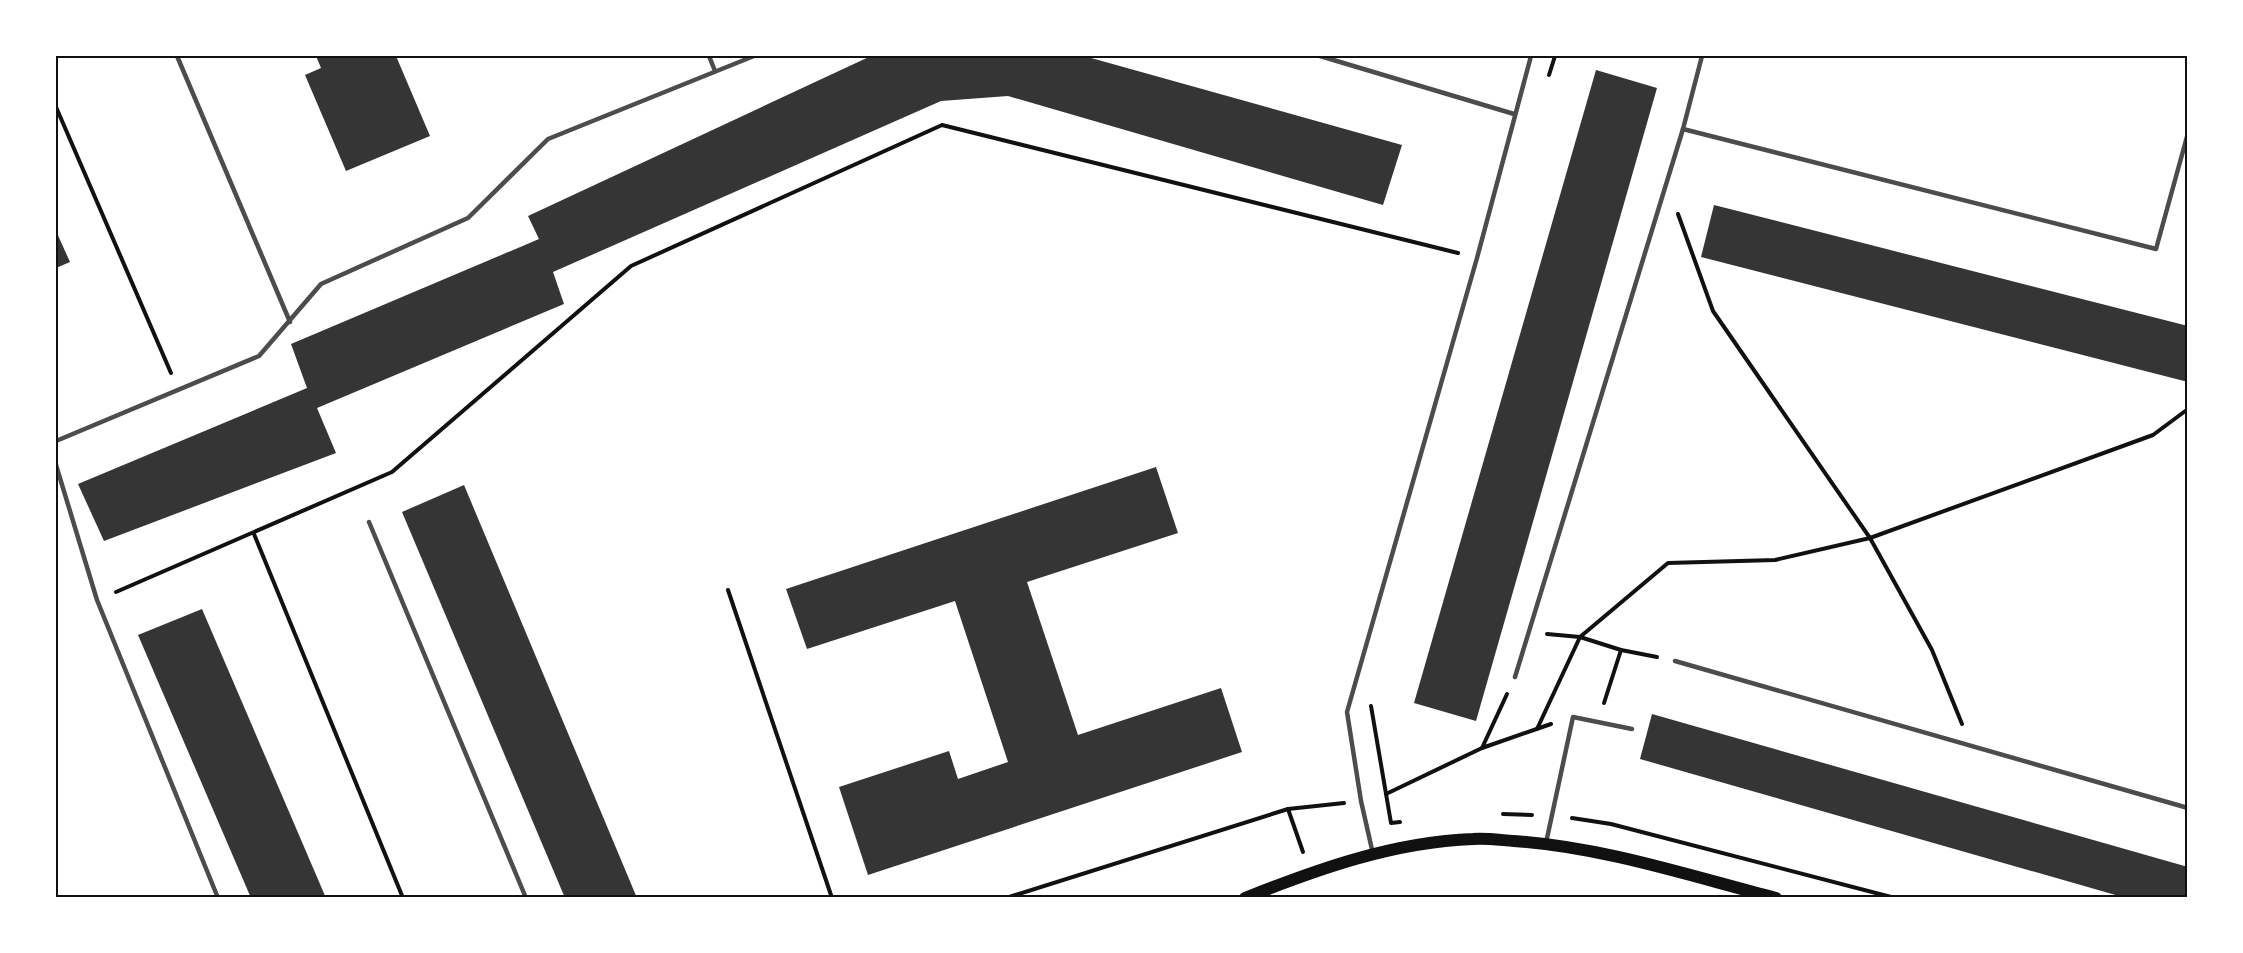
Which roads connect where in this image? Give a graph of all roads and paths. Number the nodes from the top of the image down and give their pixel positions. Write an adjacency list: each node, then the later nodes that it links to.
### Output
1 (177, 56): 14 (lane)
2 (709, 56): 7 (lane)
3 (754, 56): 7 (lane)
4 (1320, 56): 9 (lane)
5 (1531, 56): 9 (lane)
6 (1702, 56): 10 (lane)
7 (716, 71): 14 (lane)
8 (56, 106): 15 (path)
9 (1514, 114): 13 (lane)
10 (1683, 129): 11 (lane); 12 (lane)
11 (2187, 133)
12 (1667, 183): 21 (path); 24 (lane)
13 (1477, 258): 20 (path); 36 (lane)
14 (290, 322): 15 (lane)
15 (179, 390): 17 (lane)
16 (2187, 410): 21 (path)
17 (56, 441)
18 (56, 465): 23 (lane)
19 (369, 522): 43 (lane)
20 (254, 534): 23 (path); 42 (path)
21 (1870, 538): 25 (path); 33 (path)
22 (728, 590): 44 (path)
23 (97, 600): 41 (lane)
24 (1529, 632): 25 (path); 28 (lane)
25 (1580, 637): 26 (path); 31 (path)
26 (1621, 650): 27 (path); 30 (path)
27 (1675, 661): 33 (lane)
28 (1515, 677): 34 (path)
29 (1573, 717): 30 (lane); 31 (path); 39 (lane)
30 (1598, 722): 32 (lane)
31 (1537, 729): 34 (path)
32 (1632, 729)
33 (1972, 747): 37 (lane)
34 (1482, 748): 35 (path)
35 (1386, 794)
36 (1361, 801): 38 (path); 40 (lane); 45 (path)
37 (2187, 808)
38 (1391, 823)
39 (1546, 843): 40 (main road); 47 (main road)
40 (1373, 854): 46 (main road)
41 (218, 897)
42 (403, 897)
43 (526, 897)
44 (832, 897)
45 (1006, 897)
46 (1245, 897)
47 (1776, 897)

